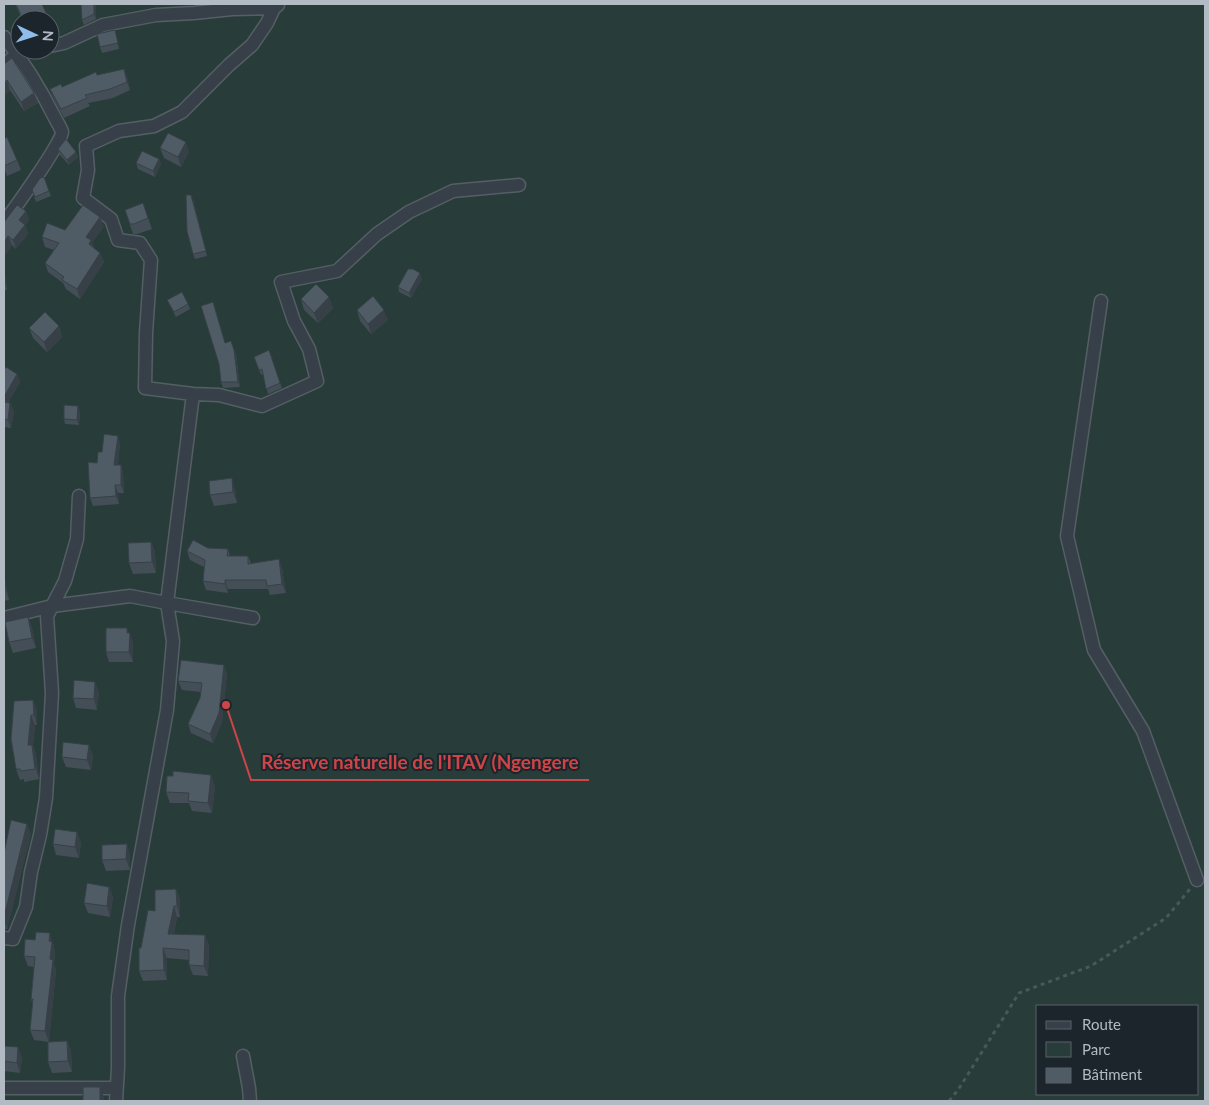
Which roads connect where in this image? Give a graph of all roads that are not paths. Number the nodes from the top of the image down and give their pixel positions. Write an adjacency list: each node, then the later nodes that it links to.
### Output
1 (277, 6): 2 (street); 7 (street)
2 (60, 44)
3 (21, 60): 5 (street)
4 (519, 186): 7 (street)
5 (5, 218)
6 (1102, 301): 13 (street)
7 (193, 394): 9 (street)
8 (79, 496): 10 (street)
9 (167, 604): 10 (street); 12 (street); 17 (street)
10 (52, 606): 11 (street); 14 (street)
11 (4, 618)
12 (253, 618)
13 (1198, 880)
14 (4, 938)
15 (243, 1056): 18 (street)
16 (4, 1088): 17 (street)
17 (116, 1095)
18 (250, 1101)

